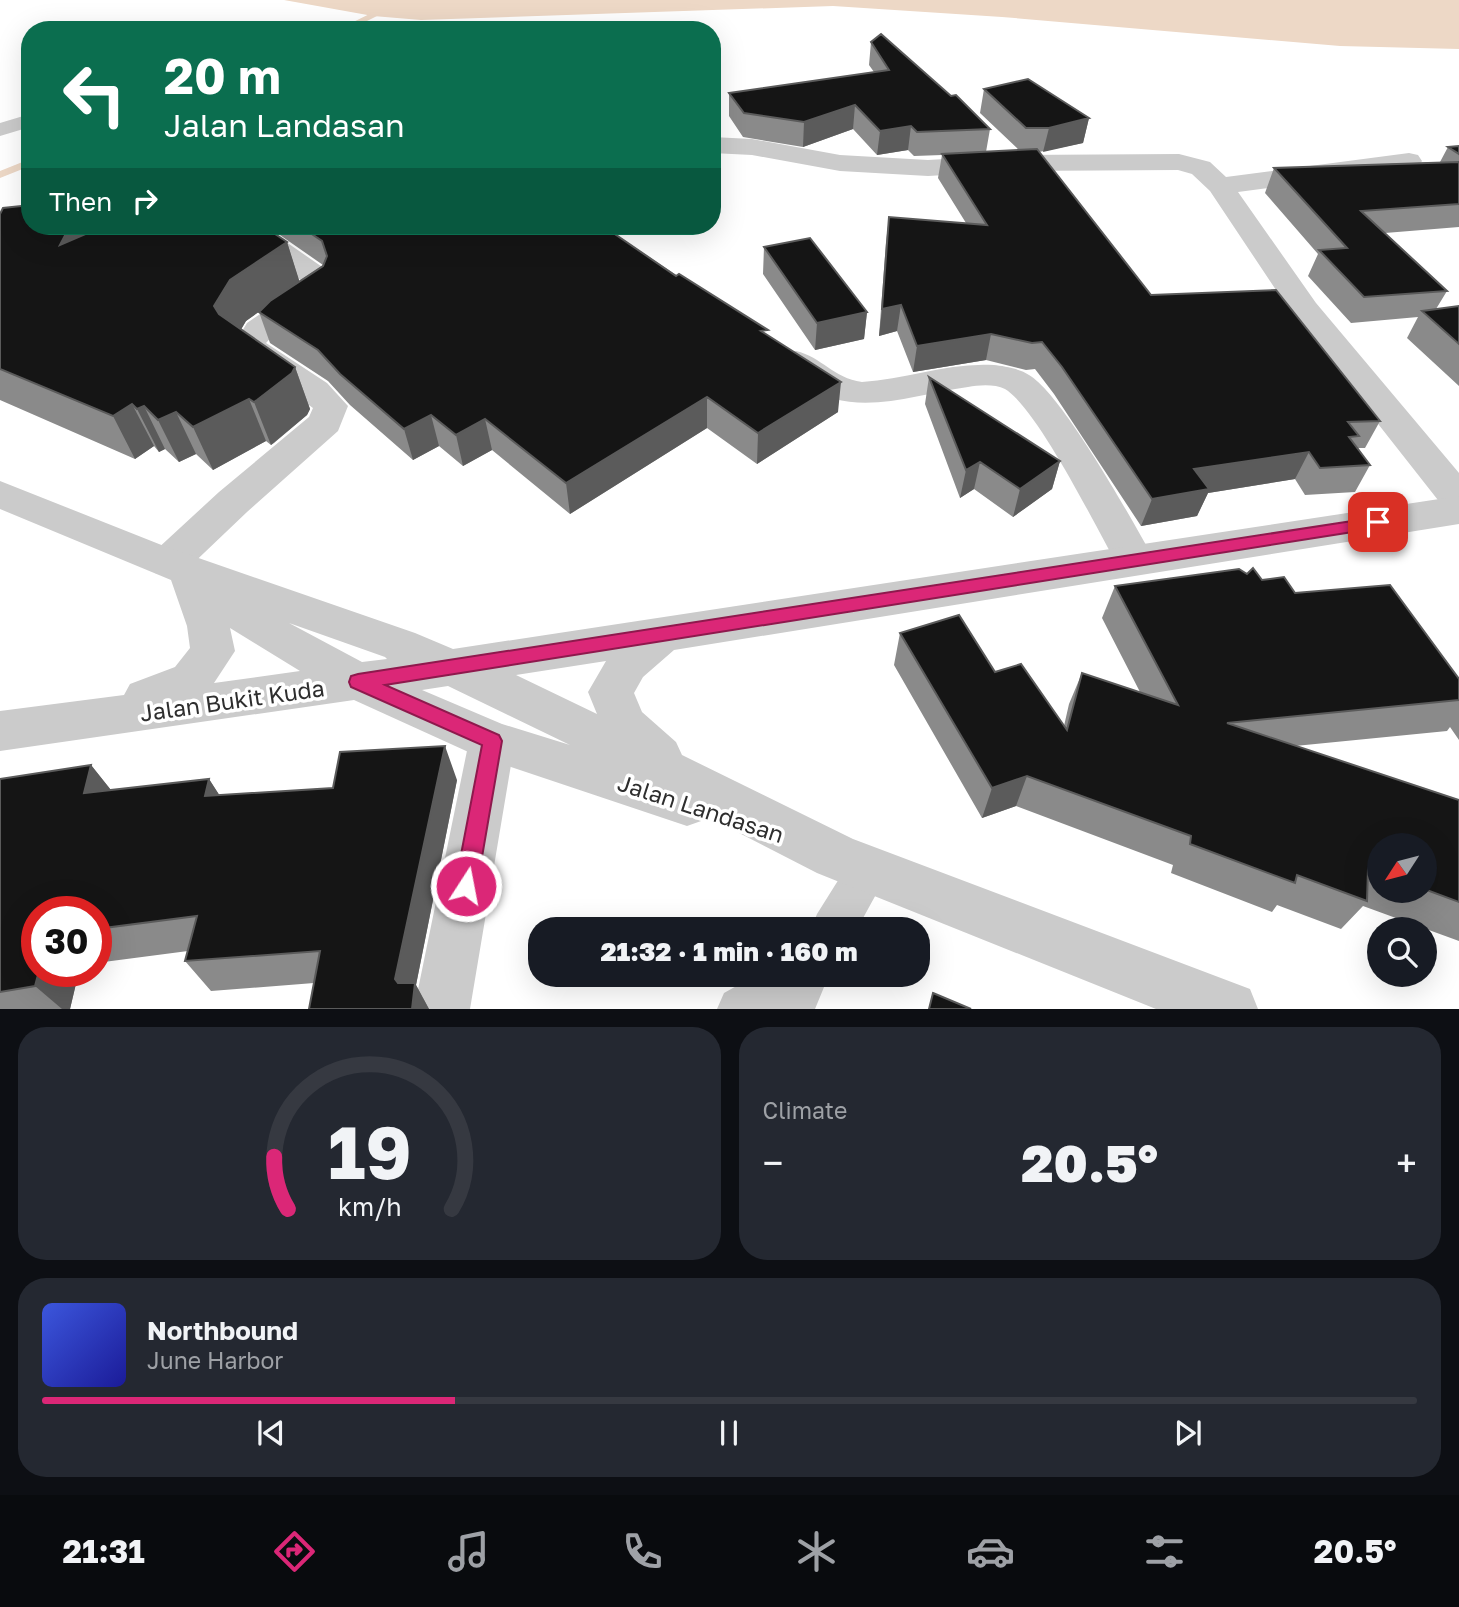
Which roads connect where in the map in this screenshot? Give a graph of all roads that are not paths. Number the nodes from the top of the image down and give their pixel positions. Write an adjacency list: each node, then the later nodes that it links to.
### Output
1 (21, 123): 2 (lane)
2 (0, 130)
3 (987, 137): 6 (street)
4 (721, 145): 6 (street)
5 (1409, 161): 7 (street)
6 (1013, 163): 7 (street)
7 (1220, 186): 11 (street)
8 (257, 235): 14 (street)
9 (772, 346): 13 (street)
10 (0, 494): 14 (street)
11 (1459, 499)
12 (1459, 510): 13 (street, Jalan Bukit Kuda)
13 (1134, 559): 15 (street, Jalan Bukit Kuda)
14 (170, 567): 16 (street, Jalan Landasan); 17 (street, Jalan Landasan); 18 (street)
15 (661, 636): 16 (street, Jalan Bukit Kuda); 21 (street)
16 (444, 666): 17 (street, Jalan Bukit Kuda); 21 (street, Jalan Landasan)
17 (358, 682): 18 (street, Jalan Bukit Kuda); 20 (street, Jalan Landasan)
18 (81, 721): 19 (street, Jalan Bukit Kuda)
19 (0, 731)
20 (492, 741): 22 (street, Jalan Landasan); 27 (street)
21 (695, 786): 22 (street, Jalan Landasan)
22 (802, 842): 23 (street)
23 (869, 869): 24 (lane); 30 (street)
24 (840, 917)
25 (781, 987): 28 (lane)
26 (799, 987): 29 (lane)
27 (442, 1009)
28 (740, 1009)
29 (792, 1009)
30 (1230, 1009)

